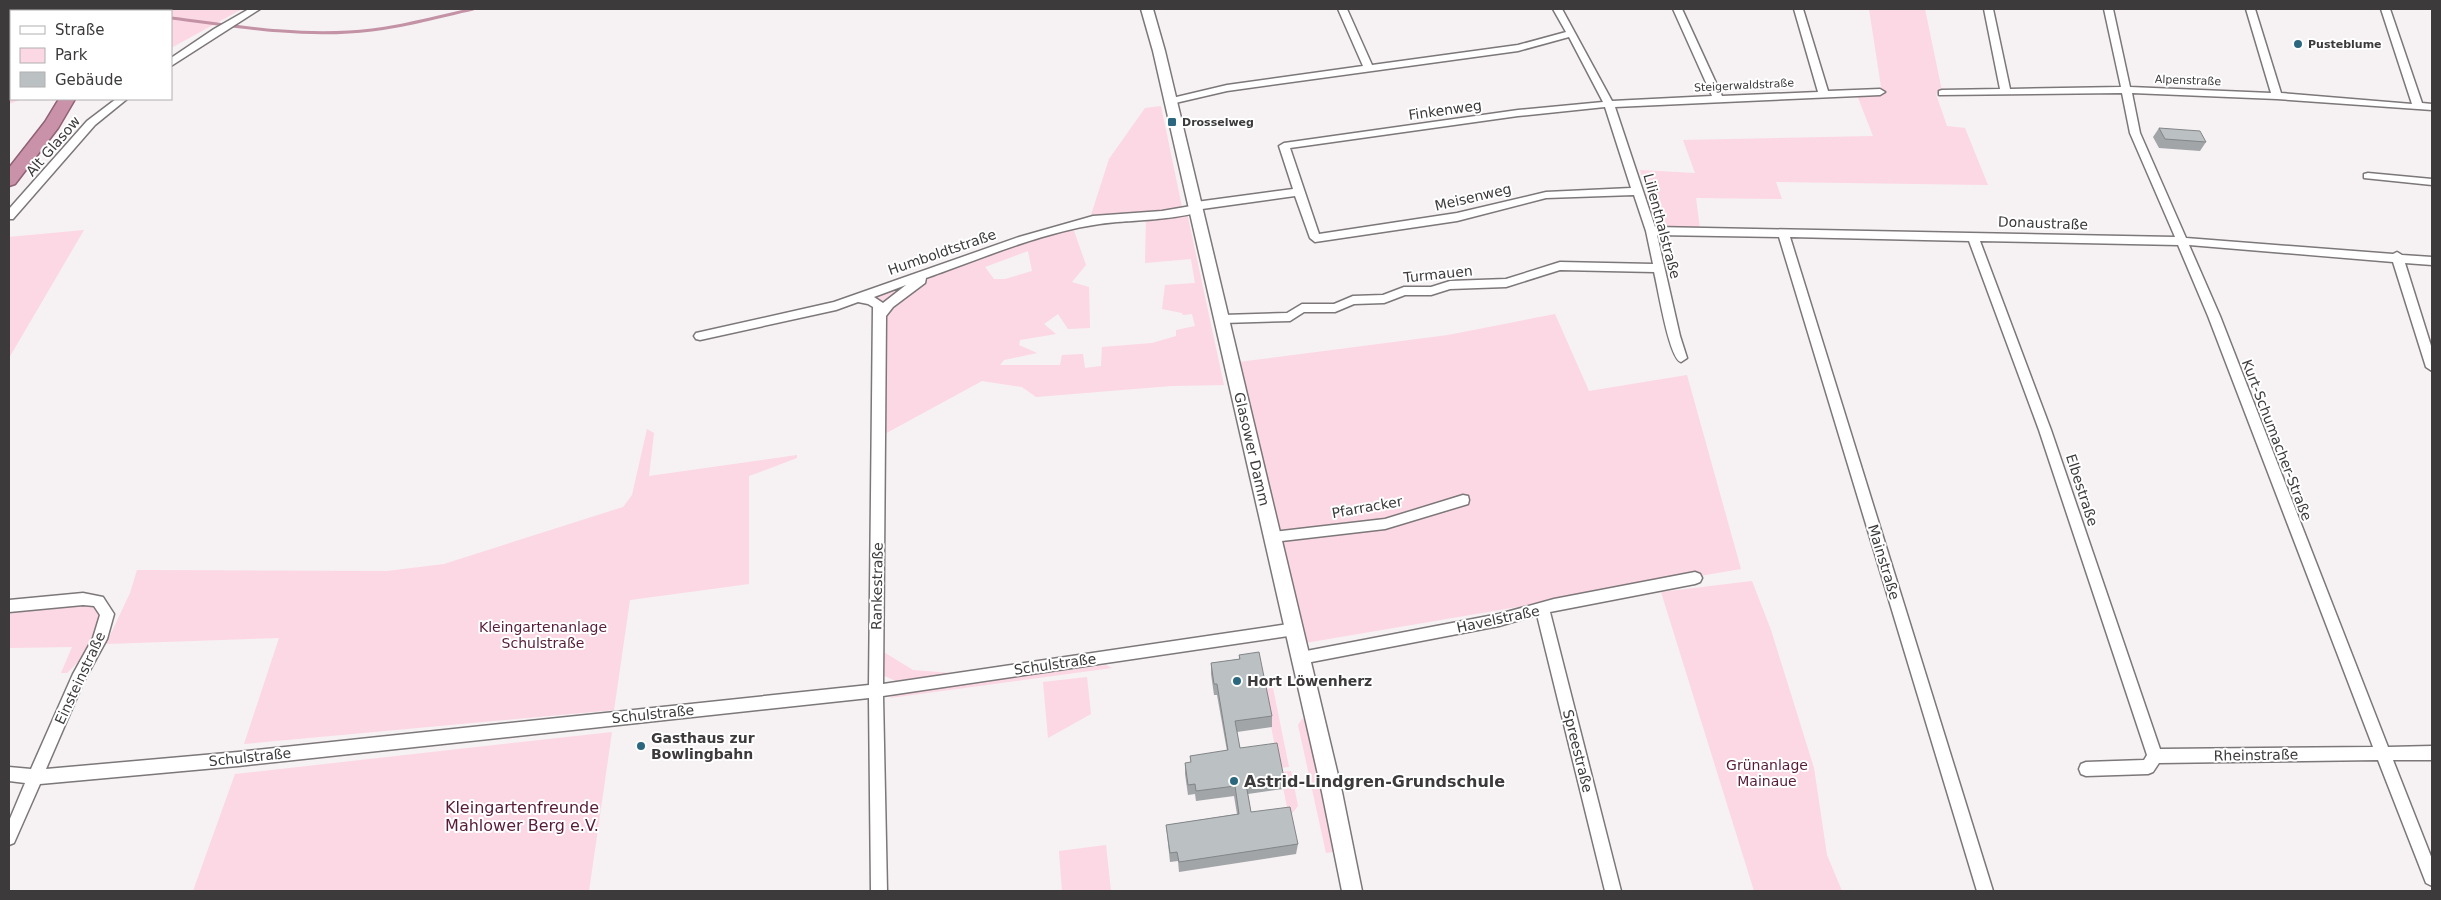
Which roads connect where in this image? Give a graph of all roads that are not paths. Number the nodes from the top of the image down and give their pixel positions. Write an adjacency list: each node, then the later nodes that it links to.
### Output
1 (255, 9): 12 (street)
2 (1147, 9): 24 (street, Glasower Damm)
3 (1342, 9): 13 (street)
4 (1558, 9): 11 (street, Lilienthalstraße)
5 (1677, 9): 20 (street)
6 (1799, 9): 18 (street)
7 (1988, 9): 16 (street)
8 (2109, 9): 14 (street, Kurt-Schumacher-Straße)
9 (2251, 9): 19 (street)
10 (2386, 9): 26 (street)
11 (1571, 34): 13 (street); 25 (street, Lilienthalstraße)
12 (172, 62)
13 (1369, 69): 24 (street)
14 (2125, 90): 16 (street, Alpenstraße); 19 (street, Alpenstraße); 39 (street, Kurt-Schumacher-Straße)
15 (1880, 92): 18 (street, Steigerwaldstraße)
16 (2006, 92): 17 (street, Alpenstraße)
17 (1942, 93)
18 (1824, 94): 20 (street, Steigerwaldstraße)
19 (2277, 96): 26 (street, Alpenstraße)
20 (1718, 99): 25 (street, Steigerwaldstraße)
21 (49, 100): 28 (highway)
22 (66, 100): 30 (highway)
23 (121, 100): 35 (street, Alt Glasow)
24 (1171, 101): 34 (street, Glasower Damm)
25 (1609, 104): 32 (street, Lilienthalstraße); 33 (street, Finkenweg)
26 (2418, 106): 27 (street, Alpenstraße)
27 (2432, 107)
28 (9, 160)
29 (2368, 176): 31 (street)
30 (9, 180)
31 (2432, 182)
32 (1639, 190): 33 (street, Meisenweg); 36 (street, Lilienthalstraße)
33 (1298, 192): 34 (street, Humboldtstraße)
34 (1196, 207): 43 (street, Humboldtstraße); 46 (street, Glasower Damm)
35 (9, 216)
36 (1651, 231): 37 (street, Donaustraße); 42 (street, Lilienthalstraße)
37 (1783, 233): 38 (street, Donaustraße); 69 (street, Mainstraße)
38 (1973, 236): 39 (street, Donaustraße); 60 (street, Elbestraße)
39 (2183, 241): 40 (street, Donaustraße); 59 (street, Kurt-Schumacher-Straße)
40 (2397, 256): 41 (street, Donaustraße); 49 (street)
41 (2432, 261)
42 (1660, 268): 46 (street, Turmauen); 48 (street, Lilienthalstraße)
43 (934, 270): 44 (street, Humboldtstraße); 45 (street)
44 (856, 298): 45 (street); 47 (street, Humboldtstraße)
45 (880, 315): 57 (street, Rankestraße)
46 (1222, 319): 51 (street, Glasower Damm)
47 (700, 336)
48 (1681, 358)
49 (2432, 368)
50 (1463, 500): 51 (street, Pfarracker)
51 (1273, 538): 55 (street, Glasower Damm)
52 (1694, 578): 54 (street, Havelstraße)
53 (9, 606): 63 (street, Einsteinstraße)
54 (1543, 610): 56 (street, Havelstraße); 68 (street, Spreestraße)
55 (1295, 629): 56 (street, Glasower Damm); 57 (street, Schulstraße)
56 (1301, 658): 67 (street, Glasower Damm)
57 (876, 691): 63 (street, Schulstraße); 66 (street, Rankestraße)
58 (2432, 753): 59 (street, Rheinstraße)
59 (2383, 754): 60 (street, Rheinstraße); 65 (street, Kurt-Schumacher-Straße)
60 (2155, 756): 61 (street)
61 (2086, 770)
62 (9, 774): 63 (street, Schulstraße)
63 (36, 778): 64 (street, Einsteinstraße)
64 (9, 838)
65 (2432, 878)
66 (879, 891)
67 (1352, 891)
68 (1613, 891)
69 (1985, 891)

